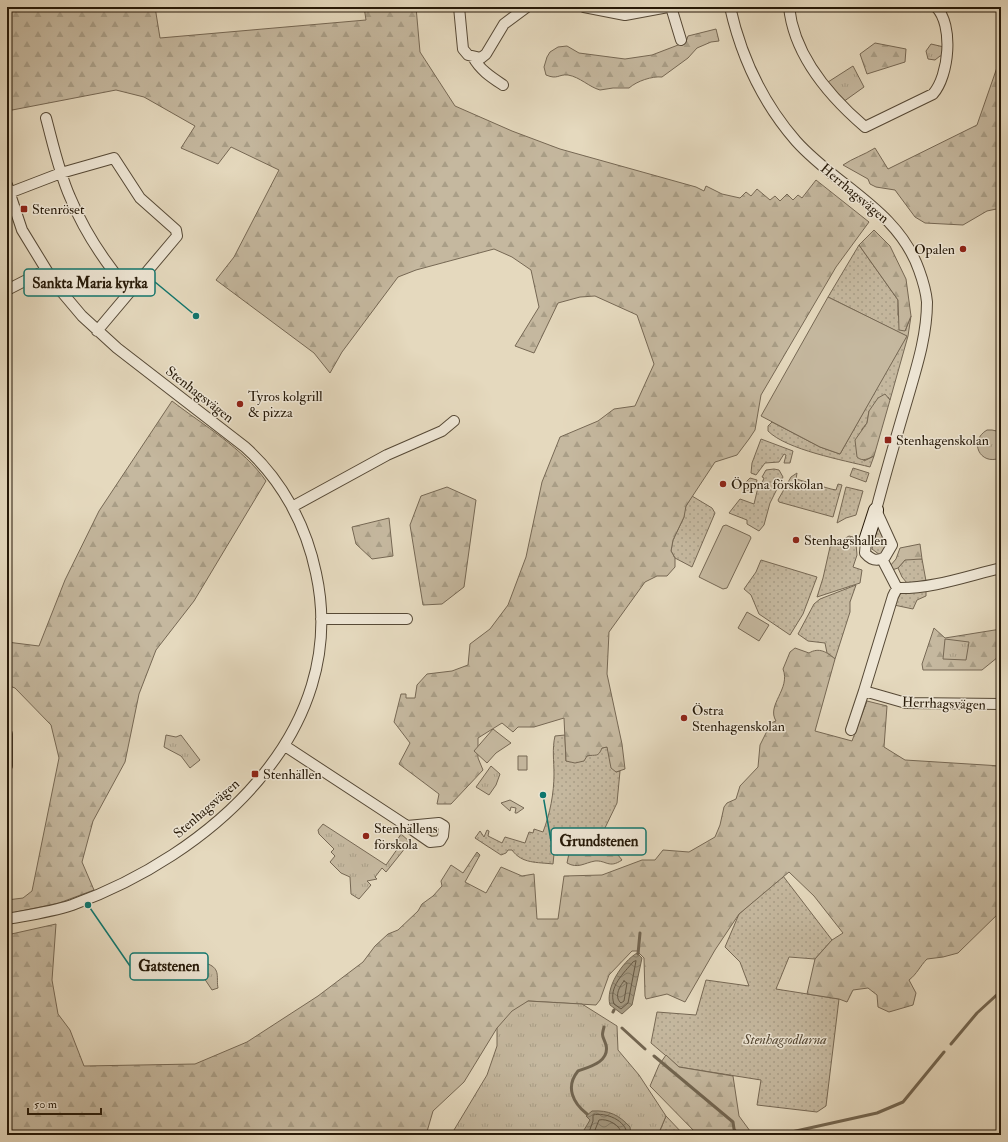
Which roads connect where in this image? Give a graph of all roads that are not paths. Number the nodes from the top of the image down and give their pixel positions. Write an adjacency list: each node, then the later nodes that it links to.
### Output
1 (459, 7): 10 (street)
2 (527, 7): 10 (street)
3 (584, 7): 4 (street)
4 (668, 7)
5 (671, 7): 9 (street)
6 (730, 7): 21 (street, Herrhagsvägen)
7 (789, 7): 8 (street)
8 (936, 7)
9 (681, 40)
10 (473, 57): 11 (street)
11 (503, 84)
12 (46, 118): 13 (street)
13 (61, 173): 14 (street, Stenhagsvägen); 17 (street); 17 (street, Stenhagsvägen)
14 (8, 189): 15 (street, Stenhagsvägen)
15 (46, 270): 16 (street); 18 (street, Stenhagsvägen)
16 (7, 290)
17 (130, 292): 18 (street, Stenhagsvägen)
18 (97, 331): 20 (street, Stenhagsvägen)
19 (454, 421): 20 (street)
20 (292, 507): 27 (street, Stenhagsvägen)
21 (876, 510): 22 (street, Herrhagsvägen); 23 (street)
22 (866, 541): 23 (street, Herrhagsvägen)
23 (882, 559): 25 (street)
24 (1001, 568): 25 (street)
25 (897, 588): 28 (street)
26 (406, 618): 27 (street)
27 (321, 619): 32 (street, Stenhagsvägen)
28 (864, 691): 29 (street, Herrhagsvägen); 30 (street)
29 (1001, 704)
30 (851, 730)
31 (7, 734): 33 (street)
32 (285, 746): 34 (street); 35 (street, Stenhagsvägen)
33 (7, 766)
34 (407, 826)
35 (7, 919)

